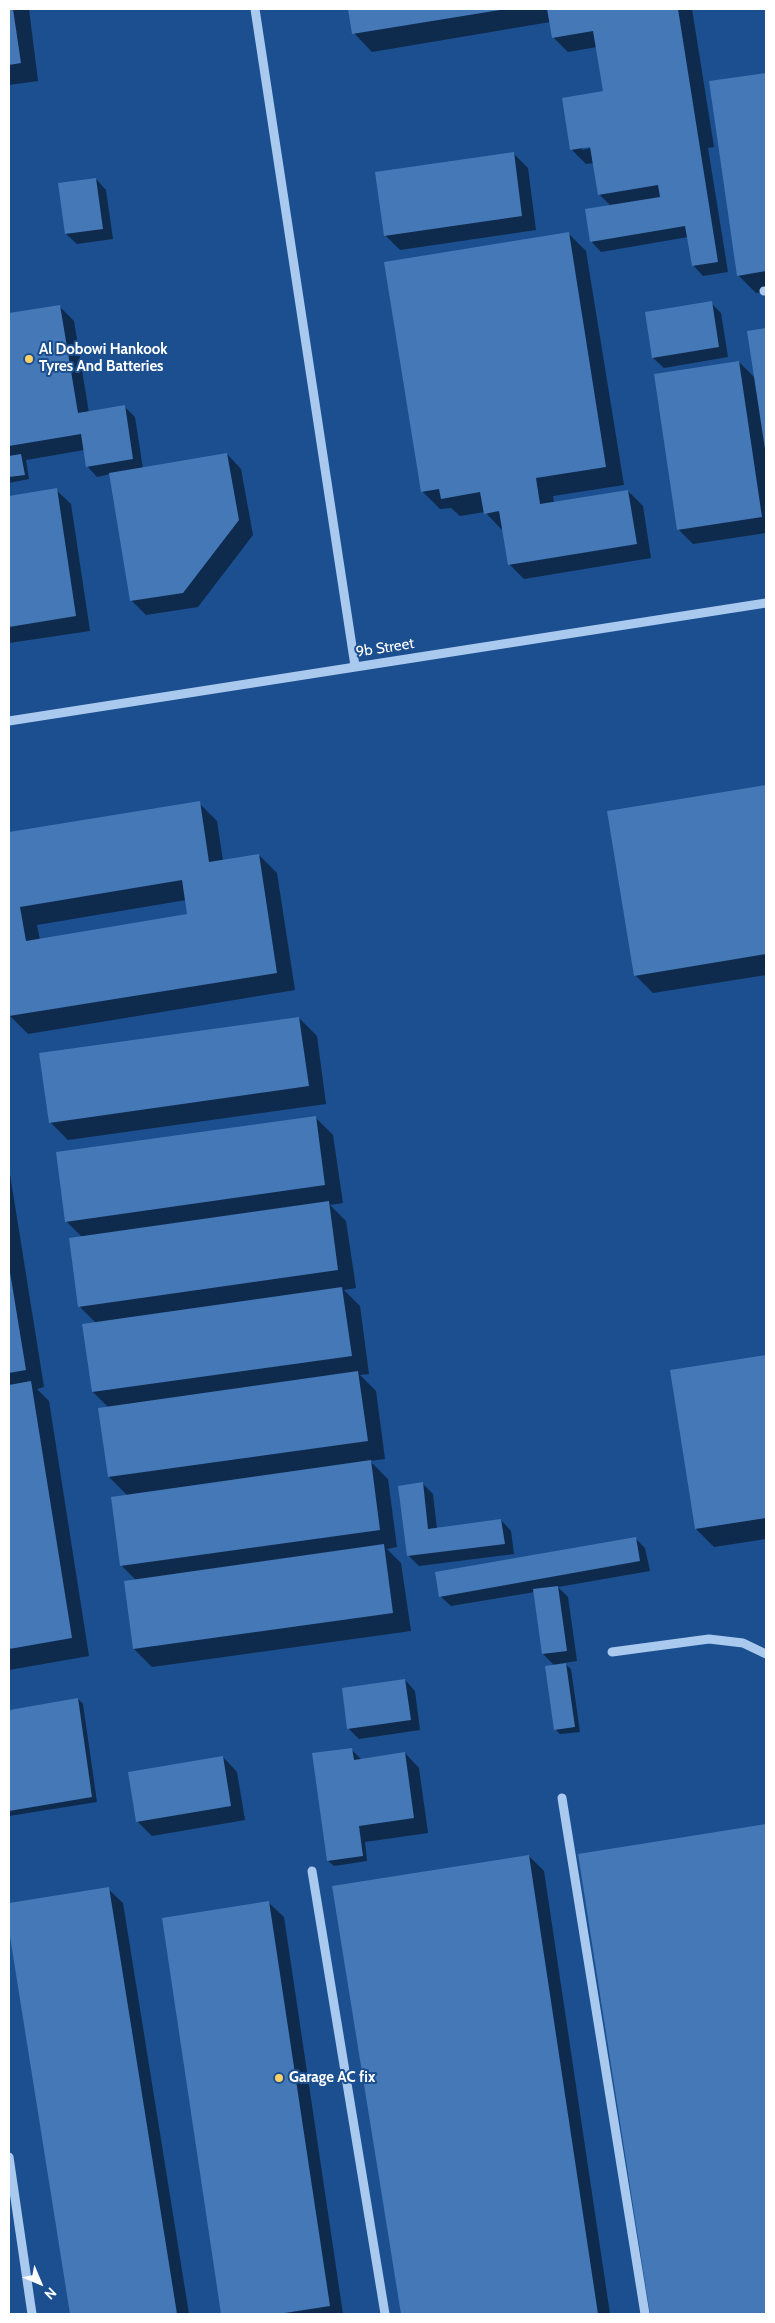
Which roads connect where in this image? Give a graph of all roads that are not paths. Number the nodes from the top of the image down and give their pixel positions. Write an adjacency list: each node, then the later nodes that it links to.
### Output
1 (255, 9): 3 (lane)
2 (766, 603): 3 (lane, 9b Street)
3 (355, 666): 4 (lane, 9b Street)
4 (9, 721)
5 (612, 1652): 6 (lane)
6 (766, 1654)
7 (562, 1798): 12 (lane)
8 (312, 1871): 11 (lane)
9 (9, 2157): 10 (lane)
10 (32, 2314)
11 (385, 2314)
12 (645, 2314)

